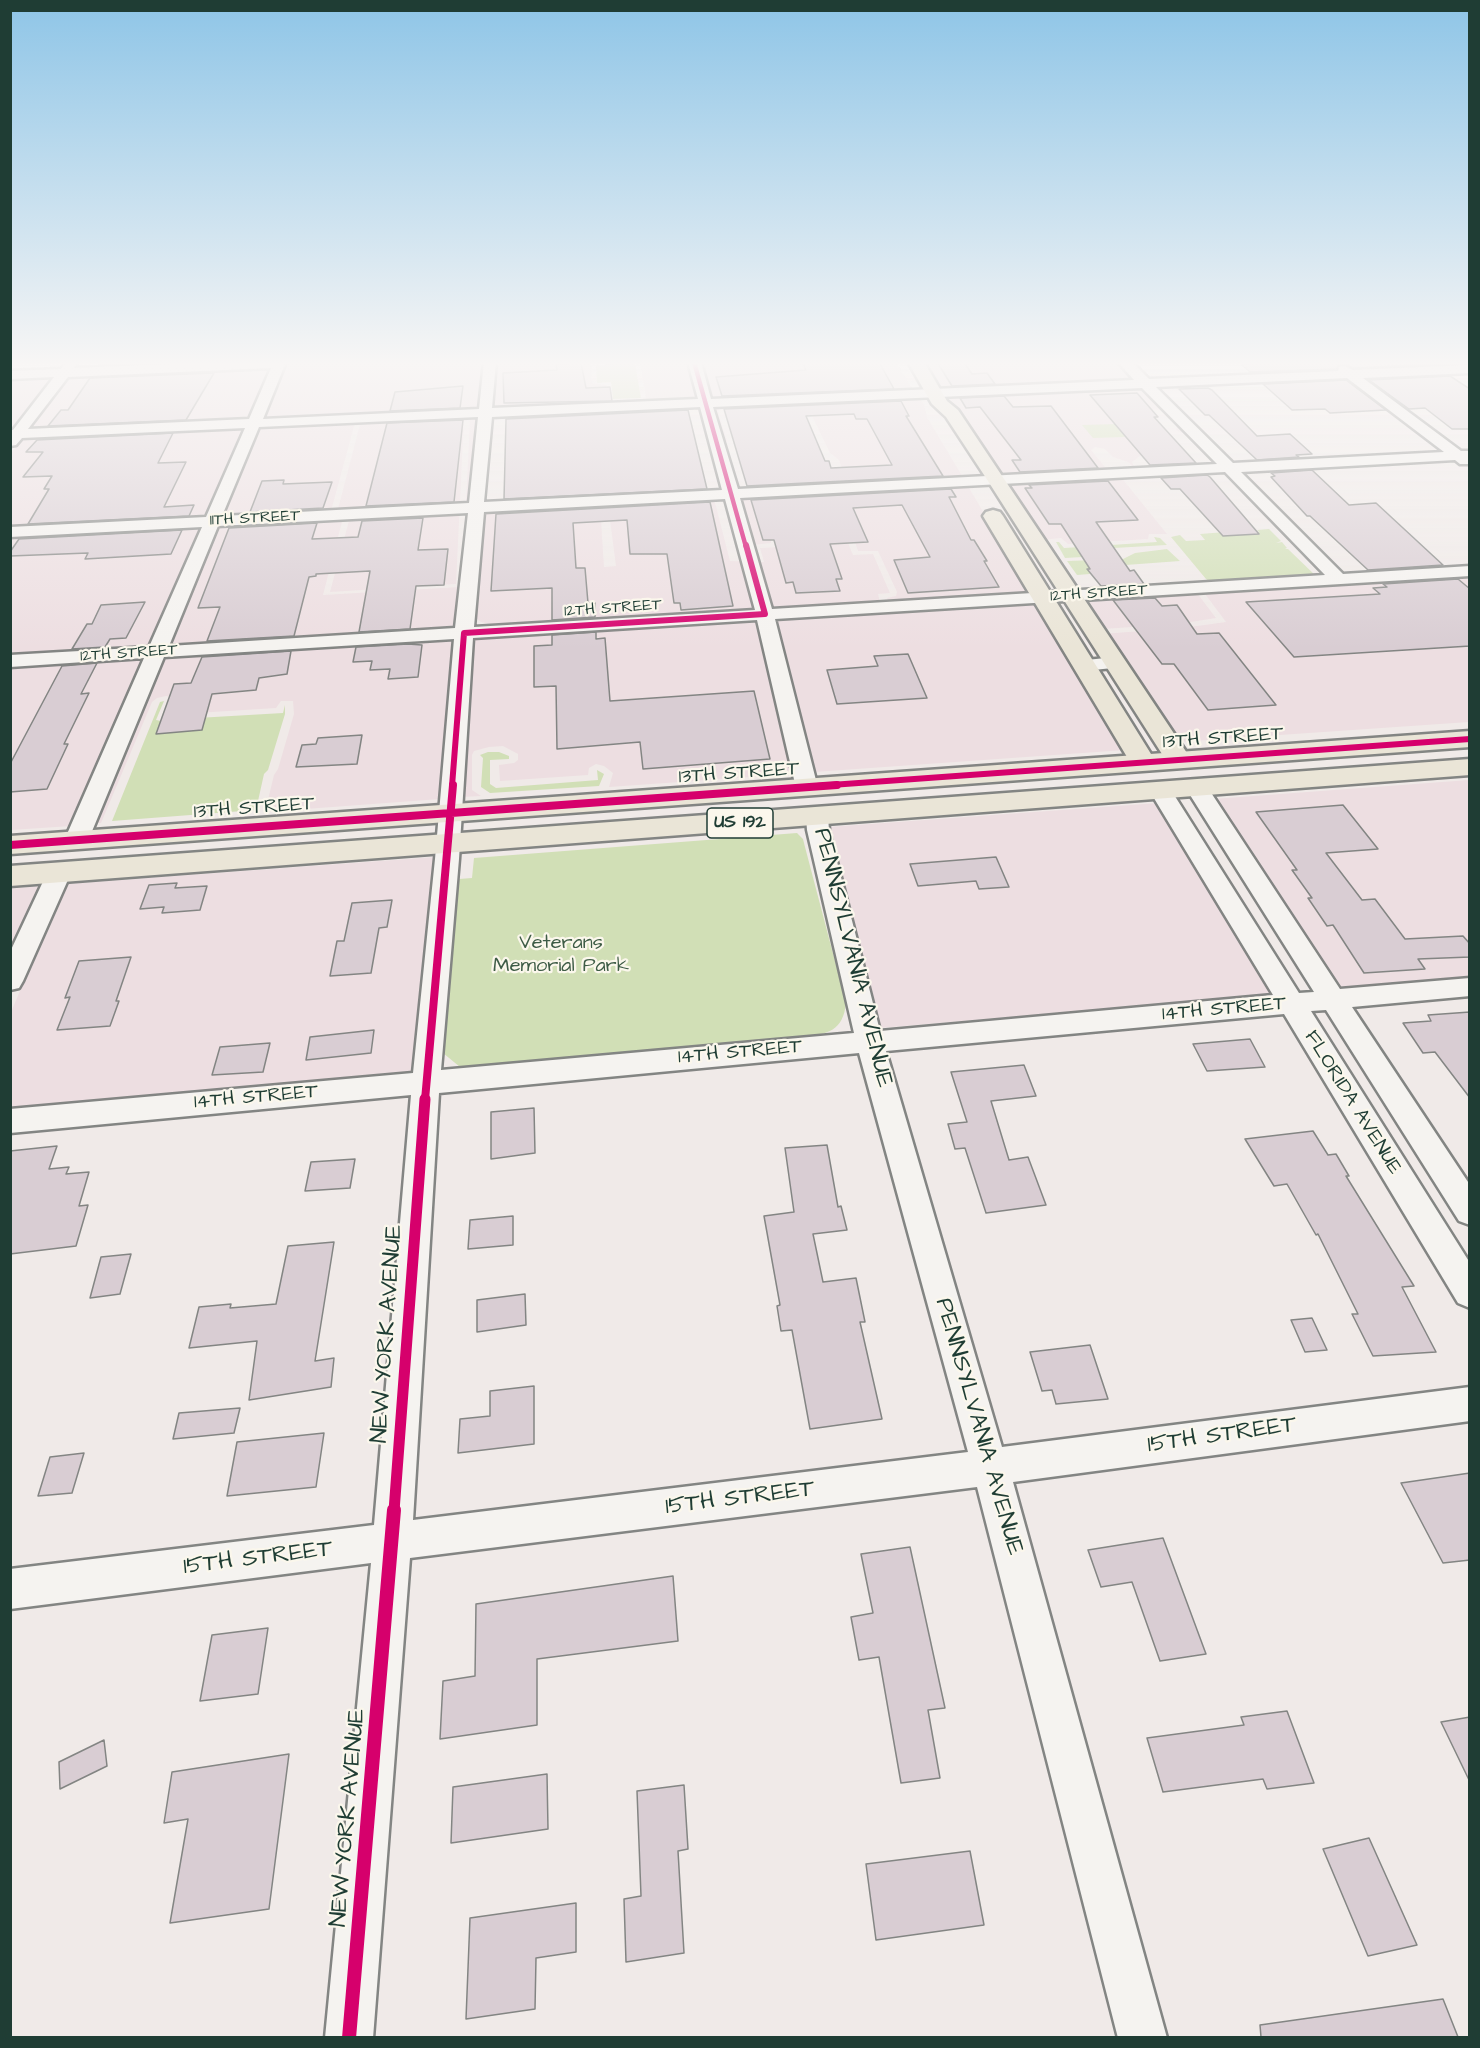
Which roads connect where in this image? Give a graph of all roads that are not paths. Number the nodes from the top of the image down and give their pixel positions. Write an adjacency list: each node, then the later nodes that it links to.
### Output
1 (240, 458): 13 (street)
2 (480, 458): 12 (street, NEW YORK AVENUE)
3 (722, 458): 11 (street, PENNSYLVANIA AVENUE)
4 (959, 458): 9 (main road)
5 (981, 458): 10 (main road)
6 (1219, 458): 8 (street)
7 (1466, 459): 8 (street, 11TH STREET)
8 (1228, 467): 10 (street, 11TH STREET); 16 (street)
9 (965, 468): 10 (street, 11TH STREET); 11 (street, 11TH STREET); 18 (main road)
10 (997, 481): 17 (main road)
11 (732, 495): 12 (street, 11TH STREET); 19 (street, PENNSYLVANIA AVENUE)
12 (475, 507): 13 (street, 11TH STREET); 20 (street, NEW YORK AVENUE)
13 (212, 522): 14 (street, 11TH STREET); 21 (street)
14 (10, 532)
15 (1470, 571): 16 (street, 12TH STREET)
16 (1339, 579): 17 (street, 12TH STREET)
17 (1071, 595): 18 (street, 12TH STREET); 23 (main road)
18 (1042, 597): 19 (street, 12TH STREET); 24 (main road)
19 (765, 614): 20 (street, 12TH STREET); 34 (street, PENNSYLVANIA AVENUE)
20 (464, 633): 21 (street, 12TH STREET); 37 (street, NEW YORK AVENUE)
21 (157, 652): 22 (street, 12TH STREET); 38 (street)
22 (10, 661)
23 (1115, 663): 24 (street); 28 (main road)
24 (1084, 665): 29 (main road)
25 (1470, 739): 26 (main road, 13TH STREET)
26 (1303, 751): 28 (main road, 13TH STREET); 33 (main road)
27 (1470, 753): 31 (main road)
28 (1178, 759): 29 (main road, 13TH STREET); 35 (main road)
29 (1143, 762): 34 (main road, 13TH STREET)
30 (1470, 767): 31 (main road, 13TH STREET / US 192)
31 (1358, 776): 32 (main road, 13TH STREET / US 192)
32 (1196, 787): 33 (main road, 13TH STREET / US 192); 45 (street, FLORIDA AVENUE)
33 (1160, 790): 35 (main road, 13TH STREET / US 192); 46 (street, FLORIDA AVENUE)
34 (812, 802): 35 (main road, 13TH STREET / US 192); 37 (main road, 13TH STREET / US 192); 37 (main road, 13TH STREET / US 192); 47 (street, PENNSYLVANIA AVENUE)
35 (992, 803)
36 (265, 826): 37 (main road, 13TH STREET / US 192); 38 (main road, 13TH STREET / US 192); 41 (main road)
37 (449, 829): 41 (main road, 13TH STREET / US 192); 48 (street, NEW YORK AVENUE)
38 (76, 841): 39 (main road, 13TH STREET / US 192); 40 (main road)
39 (10, 845)
40 (10, 862)
41 (59, 873): 42 (main road, 13TH STREET / US 192); 43 (street)
42 (10, 876)
43 (10, 981)
44 (1470, 987): 45 (street, 14TH STREET)
45 (1333, 1001): 46 (street, 14TH STREET); 50 (street, FLORIDA AVENUE)
46 (1292, 1005): 47 (street, 14TH STREET); 51 (street, FLORIDA AVENUE)
47 (869, 1041): 48 (street, 14TH STREET); 53 (street, PENNSYLVANIA AVENUE)
48 (426, 1082): 49 (street, 14TH STREET); 54 (street, NEW YORK AVENUE)
49 (10, 1120)
50 (1470, 1212)
51 (1470, 1293)
52 (1470, 1404): 53 (street, 15TH STREET)
53 (990, 1467): 54 (street, 15TH STREET); 57 (street, PENNSYLVANIA AVENUE)
54 (392, 1543): 55 (street, 15TH STREET); 56 (street, NEW YORK AVENUE)
55 (10, 1589)
56 (349, 2037)
57 (1143, 2037)

